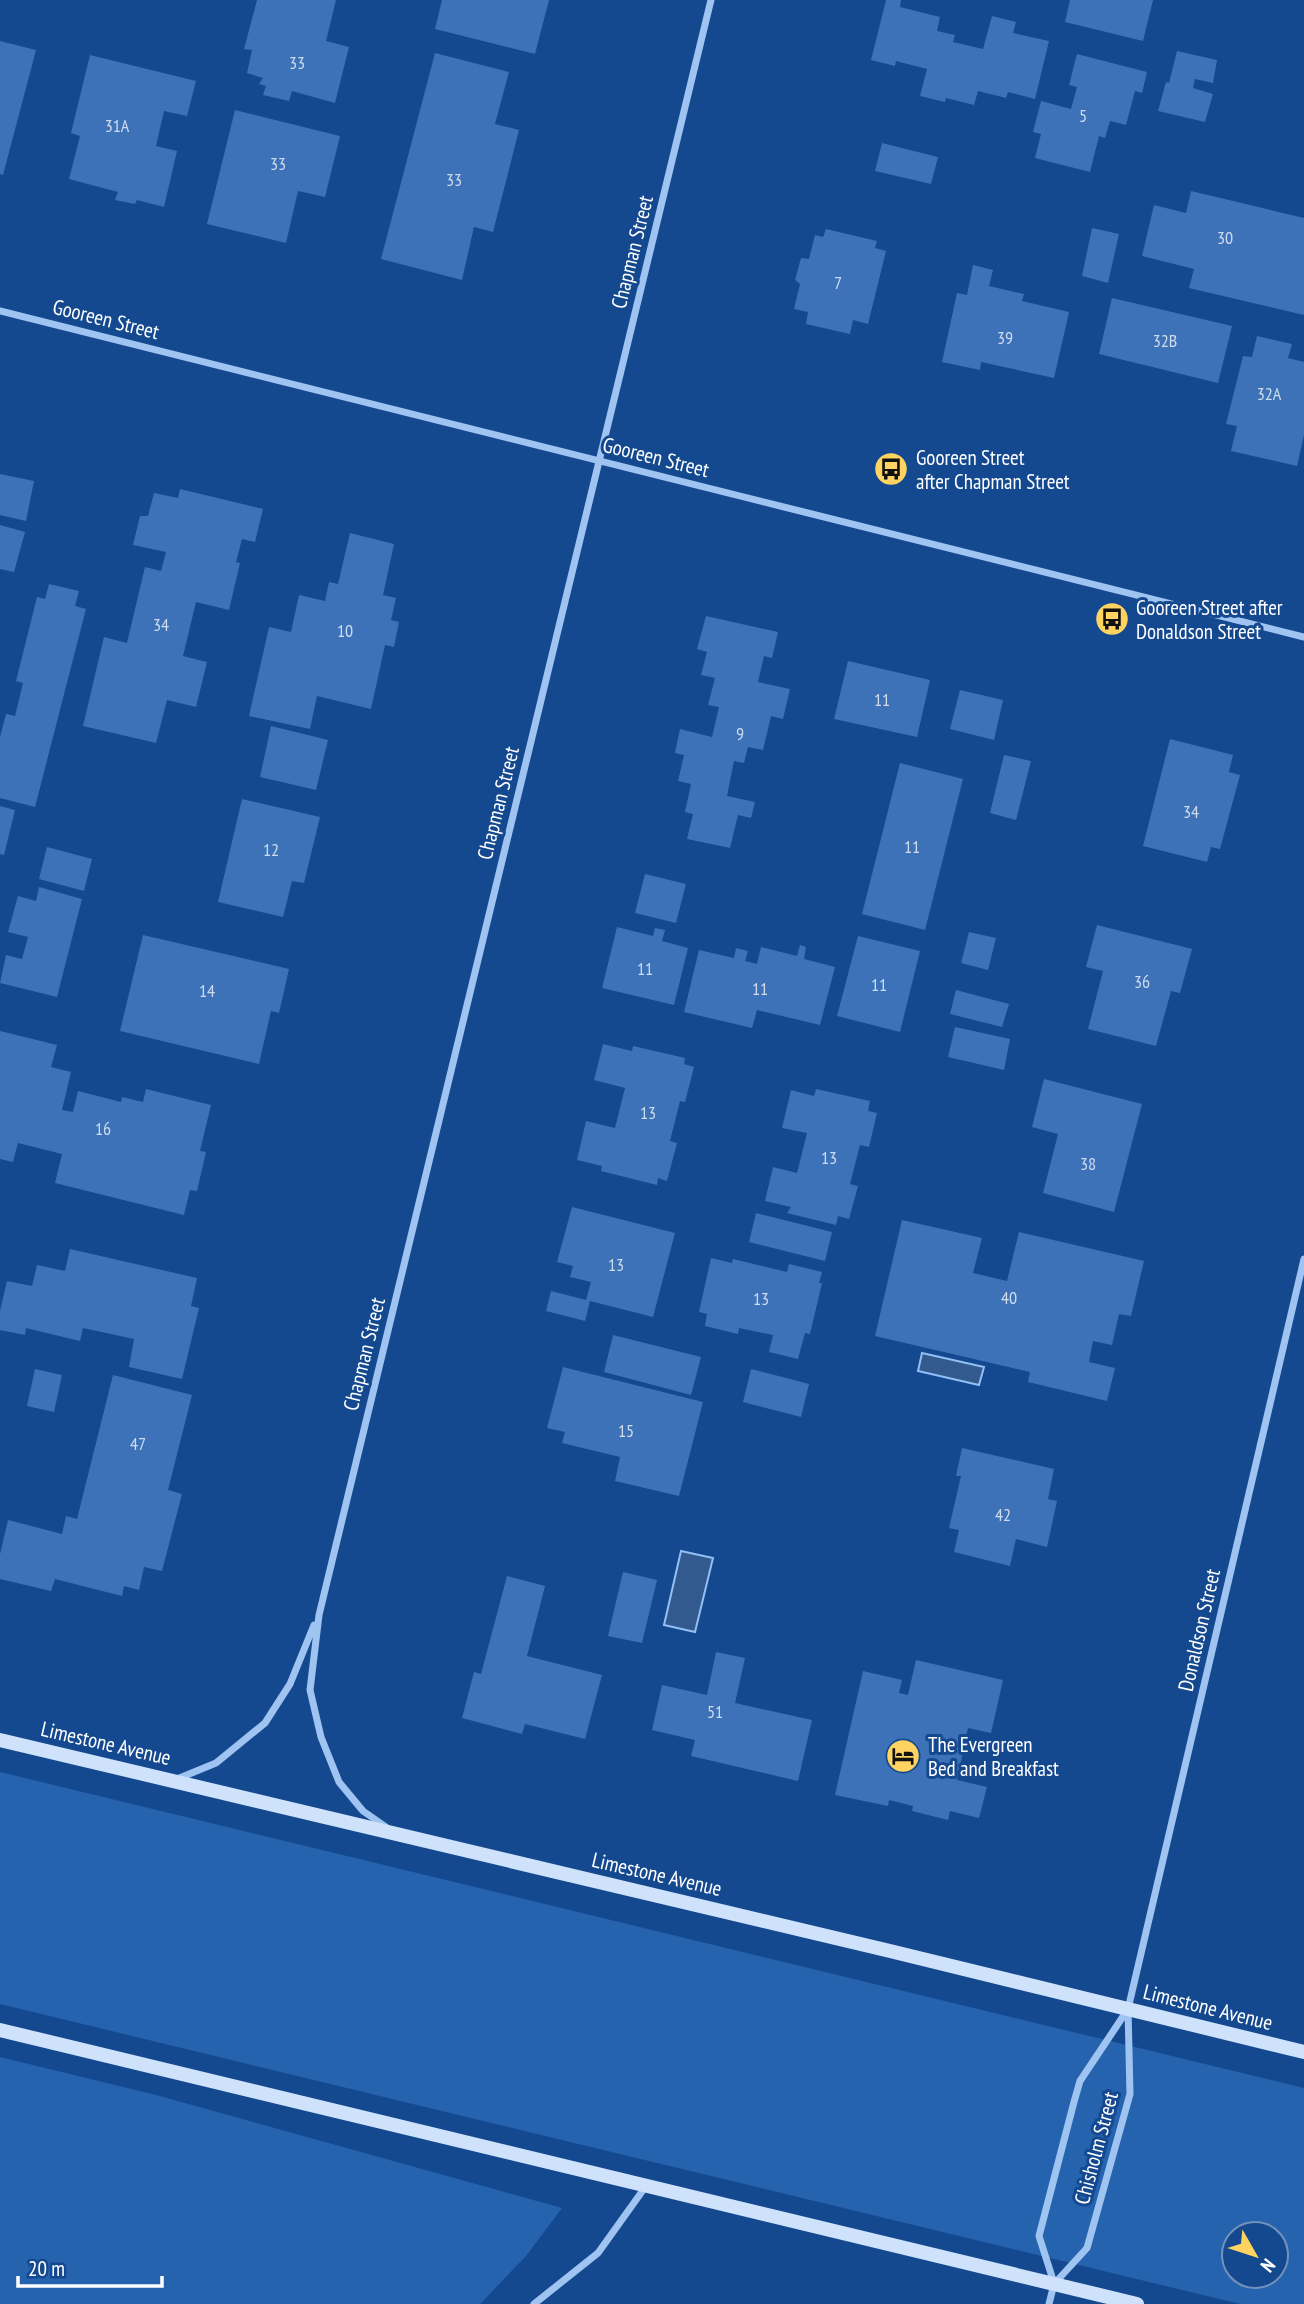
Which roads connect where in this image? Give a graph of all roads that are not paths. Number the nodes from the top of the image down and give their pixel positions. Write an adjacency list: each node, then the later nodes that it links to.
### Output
1 (711, 0): 3 (street, Chapman Street)
2 (0, 311): 3 (street, Gooreen Street)
3 (599, 461): 4 (street, Gooreen Street); 6 (street, Chapman Street)
4 (1304, 637)
5 (1304, 1259): 10 (street, Donaldson Street)
6 (319, 1615): 8 (street, Chapman Street); 9 (street, Chapman Street)
7 (0, 1740): 8 (main road, Limestone Avenue)
8 (170, 1780): 9 (main road, Limestone Avenue)
9 (395, 1834): 10 (main road, Limestone Avenue)
10 (1128, 2009): 12 (main road, Limestone Avenue); 14 (street, Chisholm Street); 14 (street, Chisholm Street)
11 (0, 2030): 13 (main road)
12 (1304, 2052)
13 (646, 2186): 14 (main road); 15 (street)
14 (1054, 2284): 16 (street, Chisholm Street); 17 (main road)
15 (534, 2304)
16 (1049, 2304)
17 (1137, 2304)

